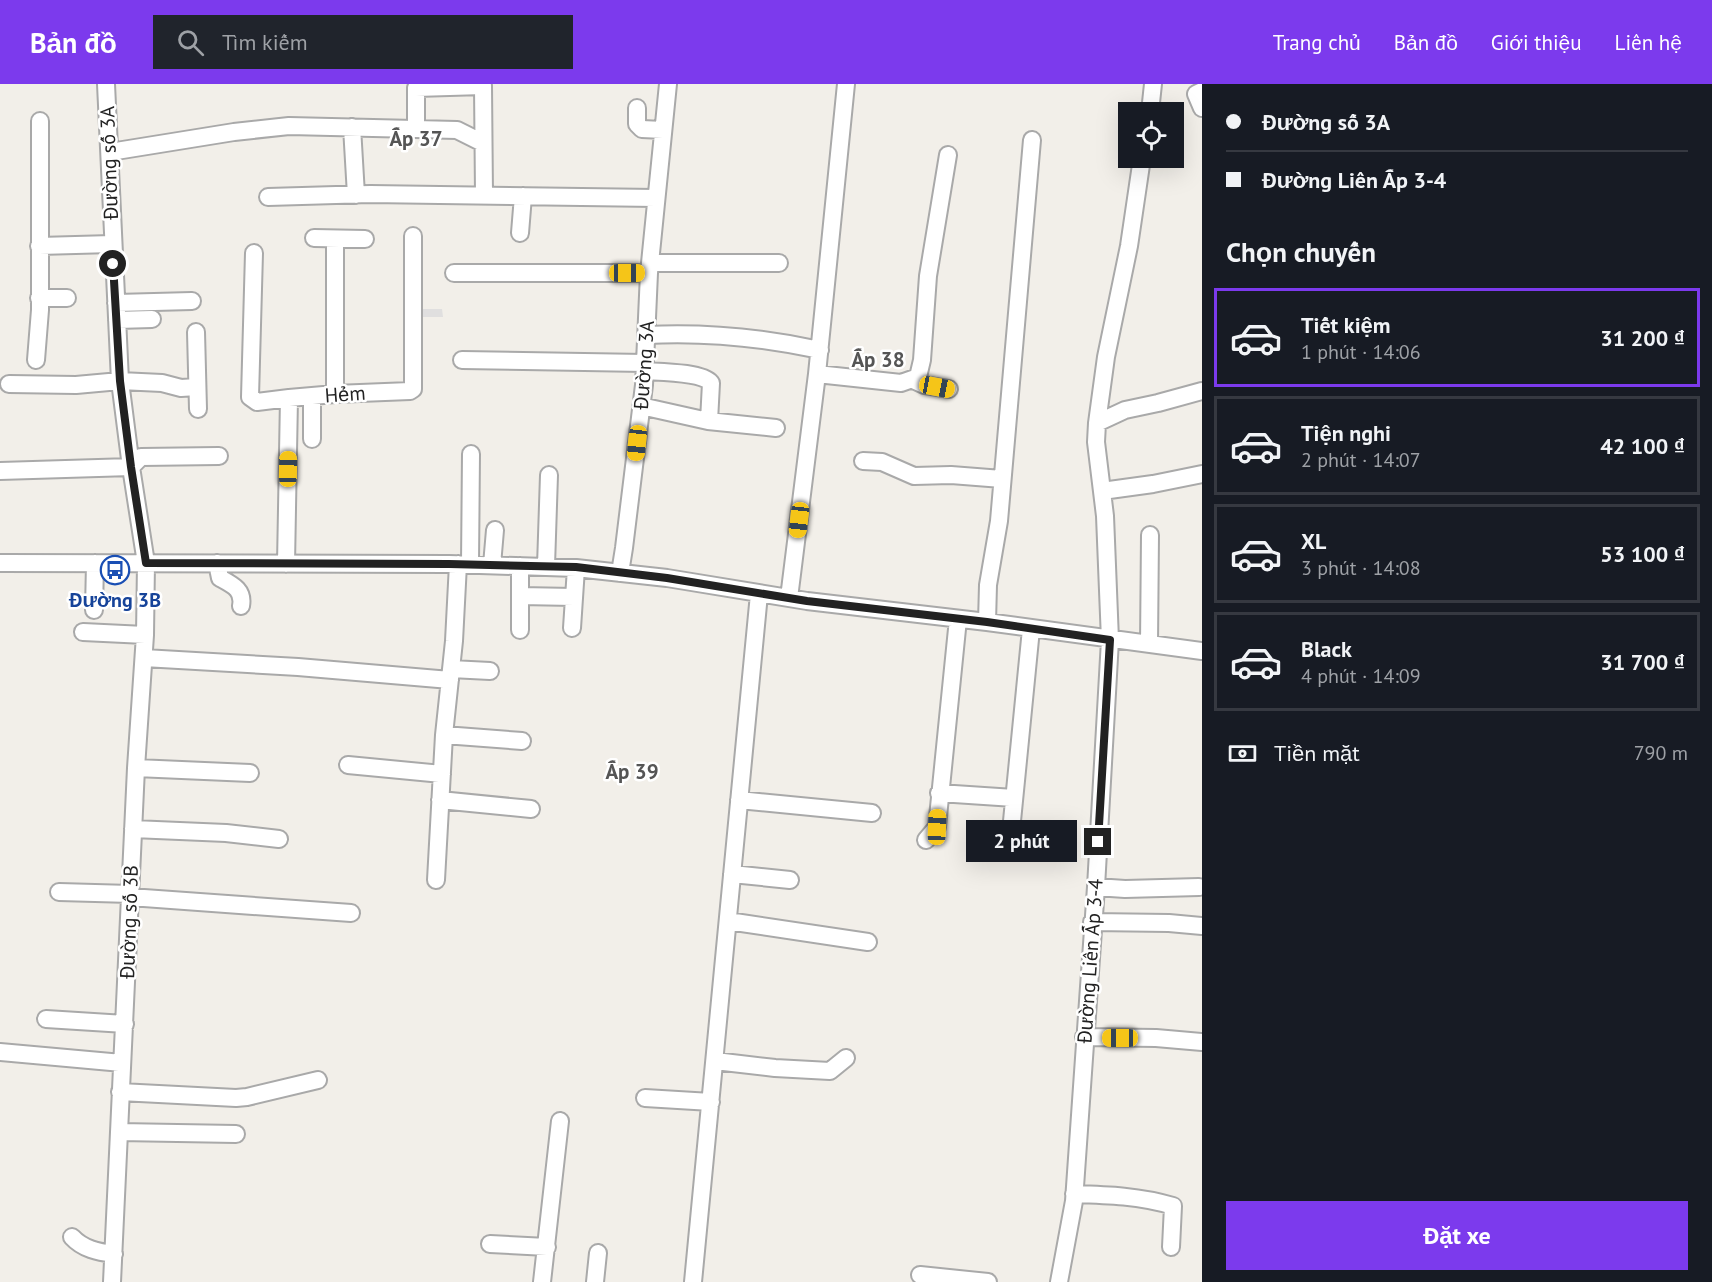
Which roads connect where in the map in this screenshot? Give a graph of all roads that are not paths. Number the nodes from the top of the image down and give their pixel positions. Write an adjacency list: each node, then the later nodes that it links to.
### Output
1 (106, 84): 15 (street, Đường số 3A)
2 (668, 84): 12 (street, Đường 3A)
3 (846, 84): 42 (street)
4 (1153, 84): 6 (street)
5 (1202, 91): 8 (street)
6 (1151, 102)
7 (637, 108): 12 (street)
8 (1202, 108)
9 (40, 121): 29 (street)
10 (352, 127): 11 (street); 15 (street); 18 (street)
11 (416, 129): 14 (street); 14 (street)
12 (663, 130): 22 (street, Đường 3A)
13 (1032, 140): 69 (street)
14 (483, 142): 19 (street)
15 (110, 152): 28 (street, Đường số 3A)
16 (948, 155): 47 (street)
17 (1141, 168): 59 (street, Đường Liên Ấp 3-4)
18 (356, 195): 19 (street); 21 (street)
19 (484, 195): 20 (street)
20 (523, 196): 22 (street); 23 (street)
21 (268, 197)
22 (656, 198): 32 (street, Đường 3A)
23 (520, 233)
24 (413, 236): 53 (street, Hẻm)
25 (314, 238): 27 (street)
26 (365, 239): 27 (street)
27 (336, 240): 53 (street)
28 (112, 244): 29 (street); 37 (street, Đường số 3A)
29 (39, 246): 34 (street)
30 (254, 253): 55 (street, Hẻm)
31 (779, 263): 32 (street)
32 (650, 268): 33 (street); 41 (street, Đường 3A)
33 (454, 273)
34 (39, 298): 35 (street); 43 (street)
35 (67, 298)
36 (192, 301): 37 (street)
37 (116, 303): 39 (street, Đường số 3A)
38 (152, 319): 39 (street)
39 (117, 320): 48 (street, Đường số 3A)
40 (196, 332): 50 (street)
41 (647, 335): 42 (street); 45 (street, Đường 3A)
42 (820, 350): 46 (street)
43 (36, 360)
44 (462, 360): 45 (street)
45 (645, 367): 56 (street, Đường 3A); 58 (street)
46 (817, 374): 47 (street); 87 (street)
47 (913, 380): 51 (street)
48 (120, 381): 49 (street); 50 (street); 65 (street, Đường số 3A)
49 (9, 384)
50 (197, 387): 57 (street)
51 (949, 389)
52 (1202, 391): 59 (street)
53 (335, 394): 54 (street, Hẻm)
54 (312, 397): 55 (street, Hẻm); 61 (street)
55 (290, 398): 77 (street)
56 (642, 406): 58 (street); 83 (street, Đường 3A)
57 (198, 409)
58 (710, 421): 60 (street)
59 (1097, 423): 70 (street, Đường Liên Ấp 3-4)
60 (776, 428)
61 (312, 439)
62 (471, 454): 78 (street)
63 (219, 456): 65 (street)
64 (863, 461): 69 (street)
65 (131, 467): 66 (street); 75 (street, Đường số 3A)
66 (0, 471)
67 (1202, 474): 70 (street)
68 (549, 475): 81 (street)
69 (1002, 479): 91 (street)
70 (1102, 490): 97 (street, Đường Liên Ấp 3-4)
71 (495, 530): 79 (street)
72 (1150, 535): 98 (street)
73 (0, 563): 74 (street)
74 (95, 563): 75 (street); 89 (street)
75 (146, 563): 76 (street); 96 (street, Đường số 3B)
76 (217, 563): 77 (street); 88 (street)
77 (286, 564): 78 (street)
78 (464, 564): 79 (street); 102 (street)
79 (492, 565): 80 (street)
80 (520, 566): 81 (street); 85 (street)
81 (546, 566): 82 (street)
82 (576, 567): 83 (street); 86 (street)
83 (620, 573): 84 (street)
84 (759, 594): 87 (street); 112 (street)
85 (520, 596): 86 (street); 94 (street)
86 (574, 597): 92 (street)
87 (789, 598): 90 (street)
88 (241, 606)
89 (94, 610)
90 (958, 619): 91 (street); 109 (street)
91 (987, 622): 93 (street)
92 (573, 628)
93 (1031, 629): 97 (street); 110 (street)
94 (520, 630)
95 (84, 632): 96 (street)
96 (145, 635): 100 (street, Đường số 3B)
97 (1110, 640): 98 (street); 122 (street, Đường Liên Ấp 3-4)
98 (1149, 644): 99 (street)
99 (1202, 651)
100 (144, 658): 102 (street); 106 (street, Đường số 3B)
101 (490, 671): 102 (street)
102 (450, 674): 103 (street)
103 (444, 735): 104 (street); 108 (street)
104 (522, 741)
105 (348, 765): 108 (street)
106 (136, 768): 107 (street); 116 (street, Đường số 3B)
107 (250, 773)
108 (442, 774): 111 (street)
109 (939, 793): 110 (street); 118 (street)
110 (1014, 798): 115 (street)
111 (440, 800): 113 (street); 120 (street)
112 (740, 800): 114 (street); 119 (street)
113 (531, 809)
114 (872, 813)
115 (1012, 821)
116 (133, 829): 117 (street); 125 (street, Đường số 3B)
117 (279, 839)
118 (926, 840)
119 (732, 873): 121 (street); 127 (street)
120 (436, 880)
121 (790, 880)
122 (1096, 886): 123 (street); 128 (street, Đường Liên Ấp 3-4)
123 (1199, 887)
124 (59, 892): 125 (street)
125 (130, 895): 126 (street); 132 (street, Đường số 3B)
126 (351, 913)
127 (728, 921): 130 (street); 137 (street)
128 (1092, 922): 129 (street); 133 (street, Đường Liên Ấp 3-4)
129 (1202, 926)
130 (868, 942)
131 (46, 1019): 132 (street)
132 (125, 1031): 138 (street, Đường số 3B)
133 (1084, 1037): 134 (street); 146 (street, Đường Liên Ấp 3-4)
134 (1202, 1042)
135 (0, 1052): 138 (street)
136 (846, 1058): 137 (street)
137 (715, 1061): 142 (street)
138 (122, 1063): 140 (street, Đường số 3B)
139 (318, 1080): 140 (street)
140 (120, 1092): 144 (street, Đường số 3B)
141 (645, 1098): 142 (street)
142 (711, 1102): 157 (street)
143 (560, 1121): 149 (street)
144 (119, 1132): 145 (street); 152 (street, Đường số 3B)
145 (236, 1134)
146 (1074, 1194): 150 (street); 159 (street, Đường Liên Ấp 3-4)
147 (72, 1237): 152 (street)
148 (490, 1244): 149 (street)
149 (547, 1247): 155 (street)
150 (1171, 1247)
151 (598, 1253): 156 (street)
152 (114, 1254): 154 (street, Đường số 3B)
153 (920, 1275): 158 (street)
154 (112, 1282)
155 (542, 1282)
156 (595, 1282)
157 (693, 1282)
158 (988, 1282)
159 (1059, 1282)

